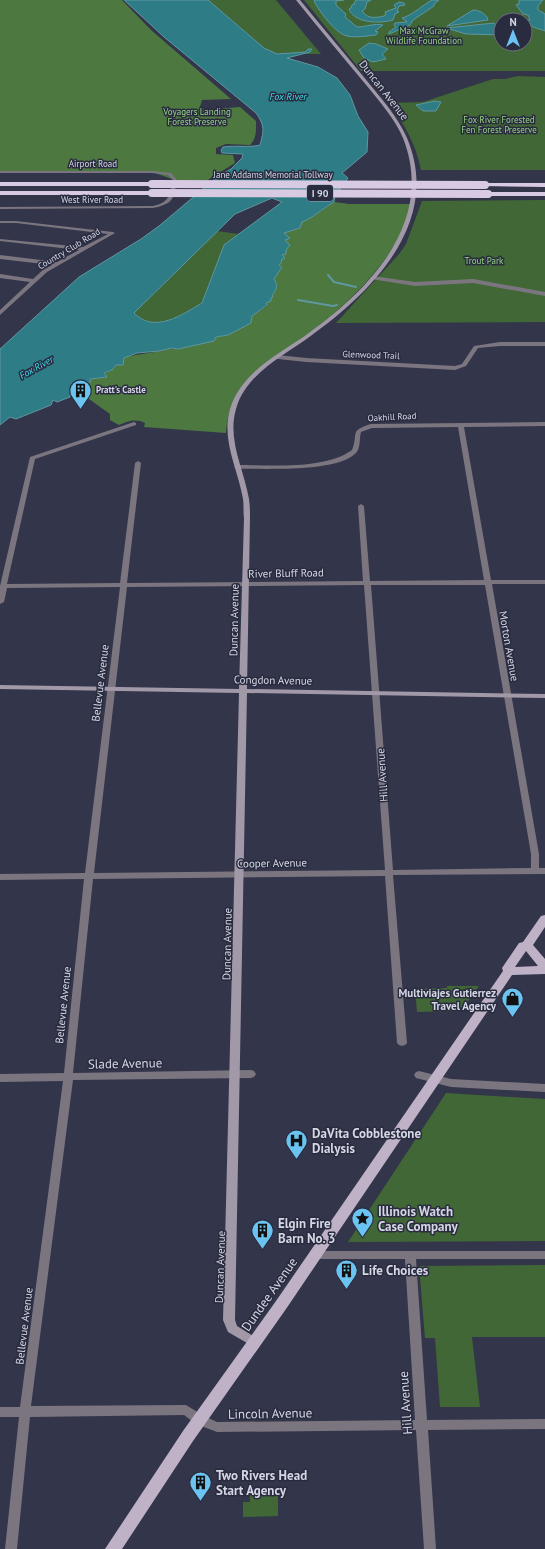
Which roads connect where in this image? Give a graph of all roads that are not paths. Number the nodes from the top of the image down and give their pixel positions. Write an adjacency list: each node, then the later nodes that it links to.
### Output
1 (298, 0): 15 (street, Duncan Avenue)
2 (0, 172): 5 (street, Airport Road)
3 (0, 184): 4 (highway, Jane Addams Memorial Tollway / I 90, bridge)
4 (545, 185)
5 (174, 188): 8 (street, West River Road)
6 (0, 193): 7 (highway, Jane Addams Memorial Tollway / I 90, bridge)
7 (545, 194)
8 (0, 208)
9 (0, 222): 11 (street, Country Club Road)
10 (0, 240): 11 (street)
11 (84, 249): 13 (street, Country Club Road)
12 (0, 257): 13 (street)
13 (57, 264): 16 (street, Country Club Road)
14 (0, 276): 16 (street)
15 (373, 278): 17 (street); 20 (street, Duncan Avenue)
16 (34, 281): 18 (street, Country Club Road)
17 (545, 294)
18 (0, 313)
19 (545, 344): 20 (street, Glenwood Trail)
20 (278, 357): 25 (street, Duncan Avenue)
21 (134, 424): 32 (street)
22 (545, 424): 23 (street, Oakhill Road)
23 (461, 425): 25 (street, Oakhill Road); 27 (street, Morton Avenue)
24 (138, 463): 31 (street, Bellevue Avenue)
25 (237, 467): 30 (street, Duncan Avenue)
26 (361, 506): 29 (street, Hill Avenue)
27 (488, 582): 28 (street, River Bluff Road); 29 (street, River Bluff Road); 38 (street, Morton Avenue)
28 (545, 582)
29 (367, 583): 30 (street, River Bluff Road); 37 (street, Hill Avenue)
30 (245, 584): 31 (street, River Bluff Road); 36 (street, Duncan Avenue)
31 (124, 585): 32 (street, River Bluff Road); 35 (street, Bellevue Avenue)
32 (4, 586): 33 (street)
33 (0, 602)
34 (0, 687): 35 (street, Congdon Avenue)
35 (111, 688): 36 (street, Congdon Avenue); 44 (street, Bellevue Avenue)
36 (243, 691): 37 (street, Congdon Avenue); 43 (street, Duncan Avenue)
37 (376, 693): 38 (street, Congdon Avenue); 42 (street, Hill Avenue)
38 (506, 695): 39 (street, Congdon Avenue); 40 (street, Morton Avenue)
39 (545, 696)
40 (535, 871): 41 (street, Cooper Avenue); 42 (street, Cooper Avenue)
41 (545, 871)
42 (389, 872): 43 (street, Cooper Avenue); 51 (street, Hill Avenue)
43 (240, 874): 44 (street, Cooper Avenue); 52 (street, Duncan Avenue)
44 (89, 876): 45 (street, Cooper Avenue); 56 (street, Bellevue Avenue)
45 (0, 877)
46 (545, 920): 47 (main road, Dundee Avenue)
47 (527, 945): 48 (main road); 50 (main road, Dundee Avenue)
48 (545, 967)
49 (545, 970): 50 (main road)
50 (510, 971): 57 (main road, Dundee Avenue)
51 (402, 1043)
52 (235, 1074): 53 (street, Slade Avenue); 56 (street, Slade Avenue); 62 (street, Duncan Avenue)
53 (251, 1074)
54 (419, 1075): 57 (street)
55 (0, 1078): 56 (street, Slade Avenue)
56 (68, 1078): 63 (street, Bellevue Avenue)
57 (435, 1078): 58 (street); 59 (main road, Dundee Avenue)
58 (545, 1088)
59 (314, 1255): 60 (street); 62 (main road, Dundee Avenue)
60 (410, 1255): 61 (street); 66 (street, Hill Avenue)
61 (545, 1255)
62 (254, 1342): 65 (main road, Dundee Avenue)
63 (25, 1411): 64 (street, Lincoln Avenue); 65 (street, Lincoln Avenue); 68 (street, Bellevue Avenue)
64 (0, 1412)
65 (200, 1420): 66 (street, Lincoln Avenue); 69 (main road, Dundee Avenue)
66 (421, 1424): 67 (street, Lincoln Avenue); 70 (street, Hill Avenue)
67 (545, 1424)
68 (10, 1549)
69 (113, 1549)
70 (430, 1549)

